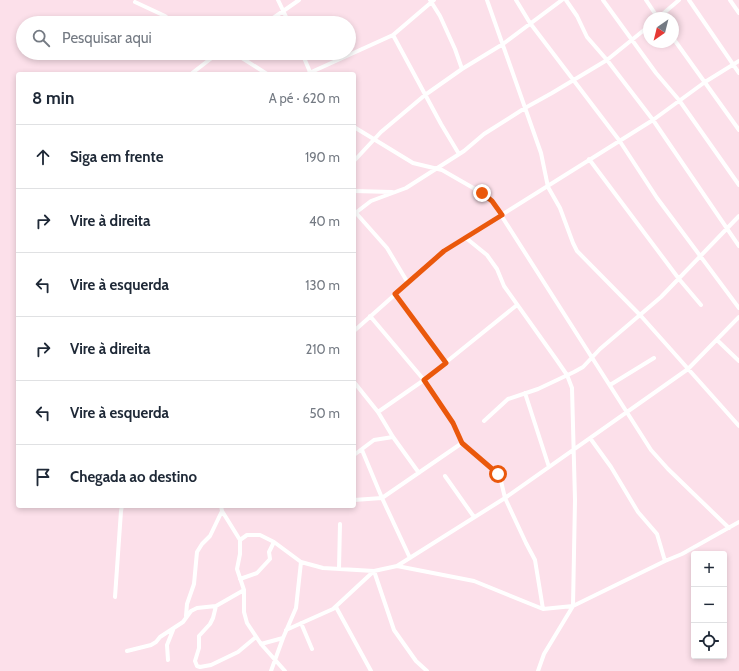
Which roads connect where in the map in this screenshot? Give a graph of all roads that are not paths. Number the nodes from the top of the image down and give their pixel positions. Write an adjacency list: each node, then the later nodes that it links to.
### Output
1 (278, 0): 14 (street)
2 (299, 0): 14 (street)
3 (487, 0): 25 (street)
4 (516, 0): 21 (street)
5 (562, 0): 21 (street)
6 (566, 0): 32 (street)
7 (603, 0): 24 (street)
8 (646, 0): 15 (street)
9 (679, 0): 16 (street)
10 (689, 0): 34 (street)
11 (730, 0): 17 (street)
12 (431, 1): 23 (street); 35 (street)
13 (135, 2): 18 (street)
14 (283, 11): 19 (street); 20 (street)
15 (654, 12)
16 (665, 12)
17 (739, 13)
18 (165, 16)
19 (276, 16)
20 (286, 16)
21 (530, 23): 25 (street); 41 (street)
22 (643, 31): 24 (street)
23 (393, 35): 27 (street); 43 (street)
24 (632, 40): 32 (street); 44 (street)
25 (504, 44): 35 (street); 45 (street)
26 (679, 46): 42 (street)
27 (356, 52)
28 (209, 60): 36 (street)
29 (245, 60): 37 (street)
30 (304, 60): 38 (street)
31 (337, 60): 39 (street)
32 (607, 60): 41 (street); 46 (street)
33 (739, 61): 34 (street)
34 (733, 64): 40 (street); 42 (street)
35 (462, 69): 43 (street)
36 (194, 72)
37 (263, 72)
38 (308, 72)
39 (310, 72)
40 (739, 73)
41 (573, 80): 45 (street); 50 (street)
42 (705, 82): 44 (street); 48 (street)
43 (426, 95): 49 (street); 51 (street)
44 (679, 100): 46 (street); 55 (street)
45 (525, 108): 51 (street); 56 (street)
46 (653, 120): 50 (street); 63 (street)
47 (356, 128): 49 (street)
48 (739, 130)
49 (374, 139): 52 (street); 54 (street)
50 (619, 140): 53 (street); 66 (street)
51 (459, 154): 54 (street)
52 (356, 159)
53 (589, 159): 56 (street); 67 (street)
54 (436, 169): 58 (street); 61 (street)
55 (739, 185)
56 (548, 187): 61 (street); 74 (street)
57 (356, 191): 58 (street)
58 (395, 192): 59 (street)
59 (356, 213)
60 (356, 215): 68 (street)
61 (502, 215): 64 (street); 79 (street)
62 (739, 216): 63 (street)
63 (727, 228): 65 (street); 66 (street)
64 (466, 238): 68 (street); 70 (street)
65 (739, 246)
66 (700, 256): 67 (street); 72 (street)
67 (679, 279): 71 (street); 74 (street)
68 (408, 283): 69 (street)
69 (395, 294): 73 (street); 82 (street)
70 (517, 305): 82 (street); 84 (street)
71 (701, 305)
72 (739, 308)
73 (370, 316): 76 (street); 85 (street)
74 (640, 316): 79 (street); 83 (street)
75 (739, 317): 78 (street)
76 (358, 326): 77 (street)
77 (356, 328)
78 (717, 340): 81 (street); 83 (street)
79 (592, 358): 84 (street); 87 (street)
80 (654, 358): 87 (street)
81 (739, 361)
82 (446, 363): 85 (street)
83 (688, 370): 90 (street); 92 (street)
84 (567, 375): 88 (street); 96 (street)
85 (424, 380): 89 (street); 95 (street)
86 (356, 384): 89 (street)
87 (610, 386): 90 (street)
88 (525, 393): 91 (street); 99 (street)
89 (378, 412): 93 (street)
90 (626, 413): 94 (street); 110 (street)
91 (484, 421)
92 (739, 426)
93 (393, 437): 97 (street); 100 (street)
94 (590, 438): 96 (street); 114 (street)
95 (462, 443): 100 (street); 103 (street)
96 (575, 449): 99 (street); 123 (street)
97 (362, 450): 98 (street); 102 (street)
98 (356, 454)
99 (549, 467): 103 (street)
100 (419, 473): 102 (street)
101 (445, 476): 107 (street)
102 (382, 498): 104 (street); 113 (street)
103 (505, 498): 107 (street); 125 (street)
104 (356, 500)
105 (122, 508): 121 (street)
106 (222, 508): 111 (street); 126 (street)
107 (474, 518): 113 (street)
108 (739, 522): 110 (street)
109 (340, 524): 117 (street)
110 (729, 528): 114 (street)
111 (240, 540): 112 (street); 119 (street)
112 (274, 542): 115 (street); 119 (street)
113 (410, 558): 116 (street)
114 (665, 561): 123 (street)
115 (301, 562): 117 (street); 129 (street)
116 (397, 566): 118 (street); 125 (street)
117 (339, 569): 118 (street)
118 (374, 571): 124 (street); 140 (street)
119 (240, 579): 120 (street)
120 (244, 590): 122 (street); 130 (street)
121 (115, 597)
122 (216, 606): 126 (street); 130 (street)
123 (573, 606): 125 (street); 141 (street)
124 (336, 607): 127 (street); 139 (street)
125 (543, 609)
126 (186, 616): 128 (street)
127 (301, 624): 129 (street); 133 (street)
128 (173, 630): 134 (street); 136 (street)
129 (286, 630): 131 (street)
130 (256, 637): 132 (street)
131 (283, 638): 132 (street); 135 (street)
132 (261, 644): 135 (street)
133 (312, 649)
134 (127, 650)
135 (275, 659): 137 (street); 138 (street)
136 (168, 660)
137 (271, 671)
138 (285, 671)
139 (371, 671)
140 (427, 671)
141 (538, 671)

